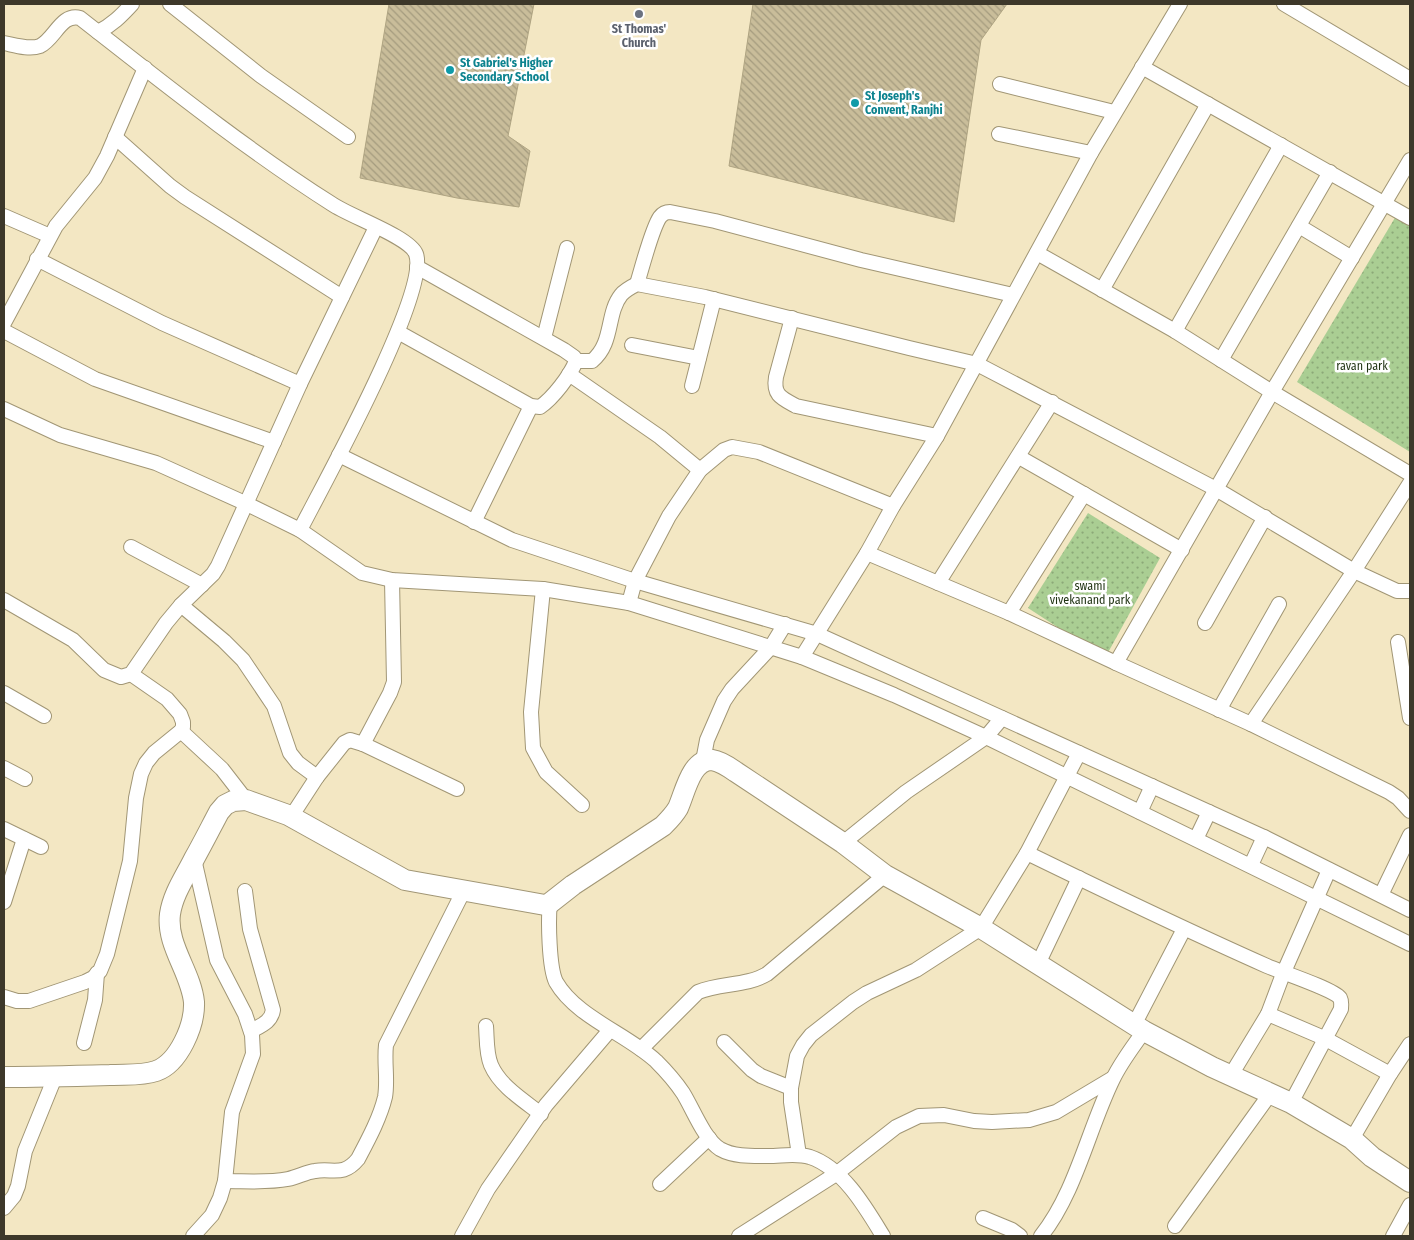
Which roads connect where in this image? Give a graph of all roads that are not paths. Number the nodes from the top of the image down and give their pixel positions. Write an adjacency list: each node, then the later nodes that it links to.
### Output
1 (132, 4): 5 (street)
2 (170, 4): 15 (street)
3 (1180, 4): 7 (street)
4 (1284, 4): 9 (street)
5 (98, 32): 6 (street); 8 (street)
6 (4, 43)
7 (1142, 67): 11 (street); 12 (street)
8 (146, 68): 14 (street); 24 (street)
9 (1410, 79)
10 (1000, 84): 12 (street)
11 (1208, 104): 16 (street); 32 (street)
12 (1114, 112): 17 (street)
13 (999, 134): 17 (street)
14 (116, 137): 25 (street); 34 (street)
15 (348, 138)
16 (1281, 145): 19 (street); 40 (street)
17 (1091, 152): 27 (street)
18 (1410, 160): 20 (street)
19 (1330, 172): 20 (street); 23 (street)
20 (1385, 202): 22 (street); 28 (street)
21 (4, 216): 25 (street)
22 (1410, 218)
23 (1299, 226): 28 (street); 44 (street)
24 (376, 227): 30 (street); 34 (street)
25 (50, 236): 29 (street)
26 (567, 248): 41 (street)
27 (1037, 253): 32 (street); 33 (street)
28 (1352, 258): 50 (street)
29 (37, 259): 37 (street); 48 (street)
30 (416, 267): 39 (street); 41 (street)
31 (637, 284): 33 (street); 35 (street); 45 (street)
32 (1102, 290): 40 (street)
33 (1013, 295): 46 (street)
34 (342, 297): 48 (street)
35 (714, 299): 36 (street); 43 (street)
36 (792, 318): 46 (street); 54 (street)
37 (4, 323)
38 (4, 331): 55 (street)
39 (398, 332): 52 (street); 56 (street)
40 (1175, 332): 44 (street)
41 (544, 338): 45 (street)
42 (632, 345): 43 (street)
43 (699, 358): 49 (street)
44 (1221, 360): 50 (street)
45 (576, 361): 47 (street)
46 (977, 364): 51 (street); 54 (street)
47 (568, 374): 52 (street); 58 (street)
48 (300, 384): 55 (street)
49 (692, 386)
50 (1272, 392): 59 (street); 61 (street)
51 (1052, 402): 57 (street); 61 (street)
52 (531, 406): 66 (street)
53 (4, 409): 63 (street)
54 (937, 436): 64 (street)
55 (274, 442): 63 (street)
56 (339, 455): 66 (street); 67 (street)
57 (1019, 457): 62 (street); 74 (street)
58 (700, 470): 64 (street); 73 (street)
59 (1410, 474)
60 (1410, 483): 71 (street)
61 (1216, 490): 65 (street); 69 (street)
62 (1084, 494): 69 (street); 82 (street)
63 (247, 504): 67 (street); 75 (street)
64 (893, 506): 70 (street)
65 (1265, 518): 71 (street); 84 (street)
66 (474, 522): 73 (street)
67 (300, 530): 72 (street)
68 (131, 547): 75 (street)
69 (1182, 550): 89 (street)
70 (867, 553): 74 (street); 85 (street)
71 (1354, 571): 77 (street); 96 (street)
72 (392, 580): 76 (street); 99 (street)
73 (636, 581): 79 (street); 83 (street)
74 (938, 583): 82 (street)
75 (202, 585): 81 (street)
76 (543, 589): 79 (street); 109 (street)
77 (1410, 591)
78 (4, 600): 90 (street)
79 (629, 603): 87 (street)
80 (1279, 604): 92 (street)
81 (181, 605): 90 (street); 104 (street)
82 (1009, 613): 89 (street)
83 (785, 624): 85 (street); 87 (street)
84 (1205, 624)
85 (817, 634): 88 (street); 94 (street)
86 (1398, 642): 95 (street)
87 (772, 648): 88 (street); 101 (street)
88 (802, 657): 98 (street)
89 (1116, 663): 92 (street)
90 (131, 674): 97 (street)
91 (4, 693): 93 (street)
92 (1219, 710): 96 (street)
93 (44, 716)
94 (1002, 718): 98 (street); 100 (street)
95 (1410, 718)
96 (1251, 724): 110 (street)
97 (181, 731): 108 (street); 138 (street)
98 (986, 737): 103 (street); 119 (street)
99 (363, 744): 104 (street); 107 (street)
100 (1079, 753): 103 (street); 106 (street)
101 (703, 761): 119 (street); 132 (street)
102 (4, 768): 105 (street)
103 (1067, 776): 111 (street); 121 (street)
104 (317, 777): 113 (street)
105 (25, 779)
106 (1152, 786): 111 (street); 112 (street)
107 (457, 789)
108 (246, 800): 113 (street); 122 (street)
109 (582, 805)
110 (1410, 811)
111 (1140, 812): 118 (street)
112 (1209, 812): 116 (street); 118 (street)
113 (285, 814): 127 (street)
114 (4, 829): 117 (street)
115 (1410, 835): 129 (street)
116 (1264, 837): 123 (street); 124 (street)
117 (24, 839): 120 (street); 131 (street)
118 (1196, 839): 123 (street)
119 (843, 843): 125 (street)
120 (41, 847)
121 (1027, 853): 126 (street); 134 (street)
122 (194, 859): 145 (street); 154 (street)
123 (1251, 865): 130 (street)
124 (1329, 870): 129 (street); 130 (street)
125 (885, 874): 134 (street); 150 (street)
126 (1079, 878): 135 (street); 137 (street)
127 (464, 890): 132 (street); 164 (street)
128 (245, 891): 145 (street)
129 (1381, 895): 133 (street)
130 (1317, 898): 136 (street); 139 (street)
131 (4, 902)
132 (550, 903): 144 (street)
133 (1410, 910)
134 (981, 928): 137 (street); 156 (street)
135 (1184, 929): 139 (street); 143 (street)
136 (1410, 944)
137 (1038, 964): 143 (street)
138 (97, 974): 140 (street); 148 (street)
139 (1283, 974): 141 (street); 146 (street)
140 (4, 997)
141 (1268, 1014): 146 (street); 152 (street)
142 (486, 1026): 159 (street)
143 (1139, 1028): 152 (street); 155 (street)
144 (610, 1030): 150 (street); 159 (street)
145 (251, 1031): 164 (street)
146 (1324, 1038): 151 (street); 158 (street)
147 (724, 1042): 156 (street)
148 (84, 1043)
149 (1410, 1044): 151 (street)
150 (641, 1049): 160 (street)
151 (1390, 1074): 161 (street)
152 (1231, 1075): 157 (street)
153 (4, 1077): 154 (street)
154 (55, 1077): 168 (street)
155 (1113, 1078): 163 (street); 176 (street)
156 (791, 1088): 162 (street)
157 (1270, 1094): 158 (street); 170 (street)
158 (1291, 1103): 161 (street)
159 (541, 1114): 172 (street)
160 (709, 1138): 162 (street); 166 (street)
161 (1352, 1138): 165 (street)
162 (799, 1155): 163 (street)
163 (836, 1174): 173 (street); 174 (street)
164 (225, 1181): 171 (street)
165 (1410, 1182)
166 (660, 1184)
167 (1410, 1205): 177 (street)
168 (4, 1208)
169 (984, 1218): 175 (street)
170 (1176, 1226)
171 (194, 1236)
172 (462, 1236)
173 (739, 1236)
174 (883, 1236)
175 (1020, 1236)
176 (1041, 1236)
177 (1393, 1236)

